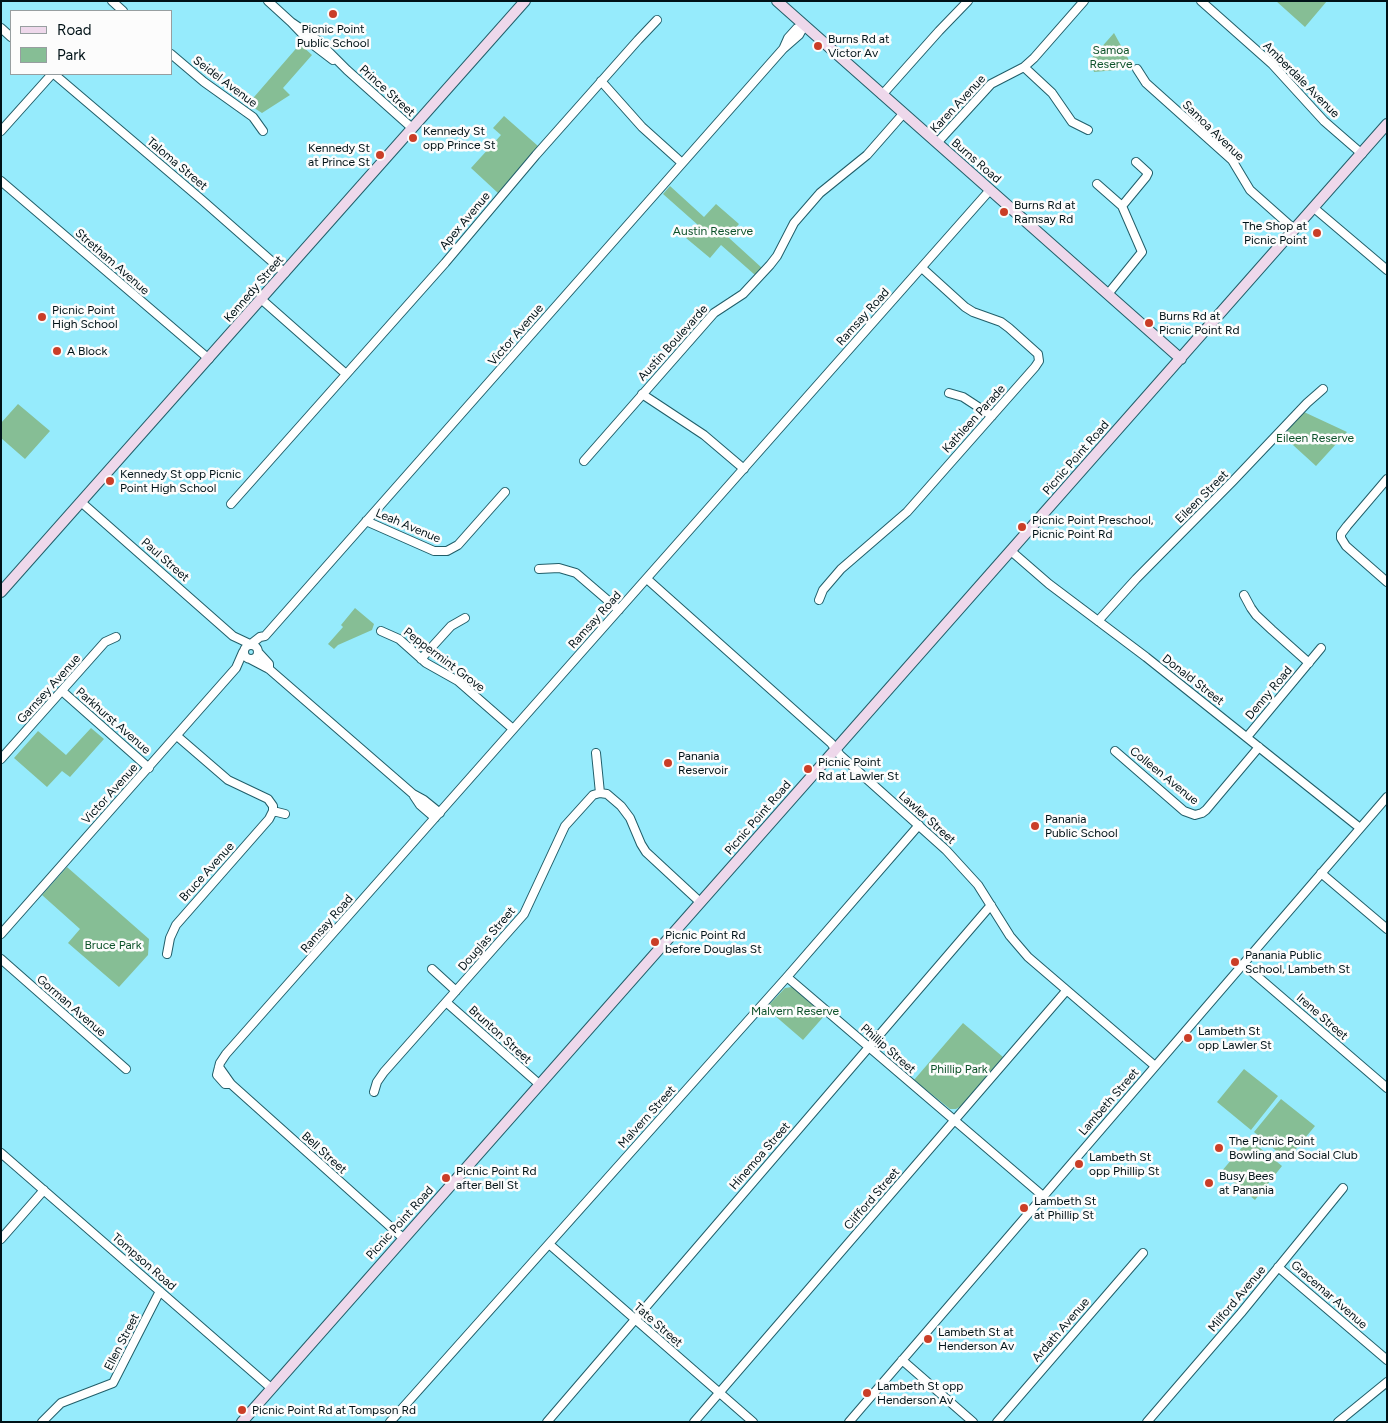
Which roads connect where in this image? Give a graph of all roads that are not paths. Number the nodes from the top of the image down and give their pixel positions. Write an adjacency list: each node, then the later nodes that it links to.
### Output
1 (112, 1): 8 (street)
2 (268, 1): 20 (street, Prince Street)
3 (525, 1): 20 (street, Kennedy Street)
4 (776, 1): 10 (street, Burns Road)
5 (968, 1): 17 (street)
6 (1084, 1): 12 (street, Karen Avenue)
7 (1201, 1): 27 (street, Amberdale Avenue)
8 (122, 10)
9 (657, 20): 16 (street, Apex Avenue)
10 (804, 26): 17 (street, Burns Road); 29 (street, Victor Avenue)
11 (172, 55): 22 (street, Seidel Avenue)
12 (1024, 66): 21 (street); 26 (street, Karen Avenue)
13 (1137, 70): 35 (street, Samoa Avenue)
14 (52, 75): 23 (street)
15 (54, 75): 38 (street, Taloma Street)
16 (601, 81): 29 (street); 43 (street, Apex Avenue)
17 (882, 95): 18 (street, Burns Road)
18 (903, 114): 26 (street, Burns Road); 46 (street, Austin Boulevarde)
19 (1387, 124): 25 (street, Picnic Point Road)
20 (412, 128): 38 (street, Kennedy Street)
21 (1088, 130)
22 (263, 131)
23 (1, 132)
24 (1387, 132): 25 (street, Picnic Point Road)
25 (1373, 141): 27 (street, Picnic Point Road)
26 (937, 143): 32 (street, Burns Road)
27 (1362, 154): 34 (street, Picnic Point Road)
28 (1136, 162): 33 (street)
29 (682, 163): 54 (street, Victor Avenue)
30 (1, 181): 41 (street, Stretham Avenue)
31 (1097, 184): 33 (street)
32 (990, 190): 36 (street, Ramsay Road); 39 (street, Burns Road)
33 (1122, 206): 39 (street)
34 (1314, 208): 35 (street, Picnic Point Road); 37 (street)
35 (1295, 230): 42 (street, Picnic Point Road)
36 (922, 268): 47 (street, Kathleen Parade); 49 (street, Ramsay Road)
37 (1387, 270)
38 (285, 273): 40 (street, Kennedy Street)
39 (1108, 294): 42 (street, Burns Road)
40 (261, 299): 41 (street, Kennedy Street); 43 (street)
41 (209, 359): 52 (street, Kennedy Street)
42 (1180, 359): 55 (street, Picnic Point Road)
43 (346, 374): 53 (street, Apex Avenue)
44 (1324, 389): 64 (street, Eileen Street)
45 (948, 393): 47 (street)
46 (642, 394): 48 (street, Austin Boulevarde); 49 (street, Austin Boulevarde)
47 (992, 416): 61 (street, Kathleen Parade)
48 (584, 461)
49 (744, 469): 57 (street, Ramsay Road)
50 (1387, 479): 58 (street)
51 (505, 492): 54 (street, Leah Avenue)
52 (81, 502): 59 (street, Kennedy Street); 66 (street, Paul Street)
53 (231, 504)
54 (366, 521): 67 (street, Victor Avenue)
55 (1011, 551): 64 (street, Donald Street); 83 (street, Picnic Point Road)
56 (539, 569): 62 (street)
57 (647, 579): 62 (street, Ramsay Road); 83 (street, Lawler Street)
58 (1387, 582)
59 (1, 592)
60 (1244, 596): 75 (street, Denny Road)
61 (818, 600)
62 (619, 610): 79 (street, Ramsay Road)
63 (465, 618): 74 (street)
64 (1098, 621): 81 (street, Donald Street)
65 (382, 631): 74 (street, Peppermint Grove)
66 (233, 636): 69 (street, Paul Street); 71 (street, Paul Street)
67 (265, 636): 69 (street, Victor Avenue); 72 (street, Victor Avenue)
68 (116, 637): 78 (street, Garnsey Avenue)
69 (251, 644): 71 (street); 72 (street)
70 (1321, 648): 75 (street, Denny Road)
71 (244, 652): 73 (street); 76 (street, Victor Avenue)
72 (258, 652): 73 (street); 77 (street)
73 (250, 659): 76 (street, Victor Avenue); 77 (street)
74 (421, 659): 79 (street, Peppermint Grove)
75 (1309, 663): 81 (street, Denny Road)
76 (236, 668): 80 (street, Victor Avenue)
77 (269, 668): 92 (street)
78 (62, 691): 86 (street, Garnsey Avenue); 87 (street, Parkhurst Avenue)
79 (513, 729): 92 (street, Ramsay Road)
80 (177, 736): 87 (street, Victor Avenue); 90 (street)
81 (1247, 737): 82 (street, Donald Street)
82 (1259, 747): 84 (street, Colleen Avenue); 94 (street, Donald Street)
83 (836, 749): 93 (street, Lawler Street); 96 (street, Picnic Point Road)
84 (1115, 751)
85 (596, 753): 88 (street)
86 (1, 759)
87 (149, 768): 99 (street, Victor Avenue)
88 (600, 793): 96 (street); 106 (street, Douglas Street)
89 (1387, 797): 94 (street, Lambeth Street)
90 (273, 811): 91 (street); 100 (street, Bruce Avenue)
91 (285, 814)
92 (437, 816): 110 (street, Ramsay Road)
93 (919, 825): 97 (street, Lawler Street); 104 (street, Malvern Street)
94 (1360, 828): 95 (street, Lambeth Street)
95 (1321, 873): 98 (street); 102 (street, Lambeth Street)
96 (700, 902): 112 (street, Picnic Point Road)
97 (991, 905): 105 (street, Lawler Street); 108 (street, Hinemoa Street)
98 (1387, 930)
99 (1, 934)
100 (167, 954)
101 (1, 959): 111 (street, Gorman Avenue)
102 (1243, 964): 109 (street, Lambeth Street); 113 (street, Irene Street)
103 (432, 969): 106 (street)
104 (787, 977): 108 (street, Phillip Street); 122 (street, Malvern Street)
105 (1066, 990): 109 (street, Lawler Street); 115 (street, Clifford Street)
106 (456, 991): 107 (street, Douglas Street)
107 (446, 1002): 112 (street, Brunton Street); 114 (street, Douglas Street)
108 (869, 1047): 115 (street, Phillip Street); 126 (street, Hinemoa Street)
109 (1155, 1066): 119 (street, Lambeth Street)
110 (219, 1067): 120 (street, Bell Street)
111 (126, 1069)
112 (539, 1084): 120 (street, Picnic Point Road)
113 (1387, 1088)
114 (374, 1092)
115 (954, 1120): 119 (street, Phillip Street); 131 (street, Clifford Street)
116 (1, 1154): 118 (street, Tompson Road)
117 (1343, 1188): 124 (street, Milford Avenue)
118 (44, 1190): 121 (street); 125 (street, Tompson Road)
119 (1043, 1196): 127 (street, Lambeth Street)
120 (403, 1238): 130 (street, Picnic Point Road)
121 (1, 1239)
122 (549, 1244): 126 (street, Tate Street); 134 (street, Malvern Street)
123 (1143, 1253): 140 (street, Ardath Avenue)
124 (1278, 1267): 128 (street, Gracemar Avenue); 141 (street, Milford Avenue)
125 (160, 1292): 130 (street, Tompson Road); 132 (street, Ellen Street)
126 (634, 1320): 131 (street, Tate Street); 135 (street, Hinemoa Street)
127 (902, 1360): 138 (street, Lambeth Street); 139 (street)
128 (1387, 1360)
129 (1387, 1382): 142 (street)
130 (271, 1388): 133 (street, Picnic Point Road)
131 (719, 1393): 136 (street, Clifford Street); 137 (street, Tate Street)
132 (42, 1422)
133 (242, 1422)
134 (390, 1422)
135 (546, 1422)
136 (694, 1422)
137 (753, 1422)
138 (849, 1422)
139 (973, 1422)
140 (997, 1422)
141 (1147, 1422)
142 (1338, 1422)

